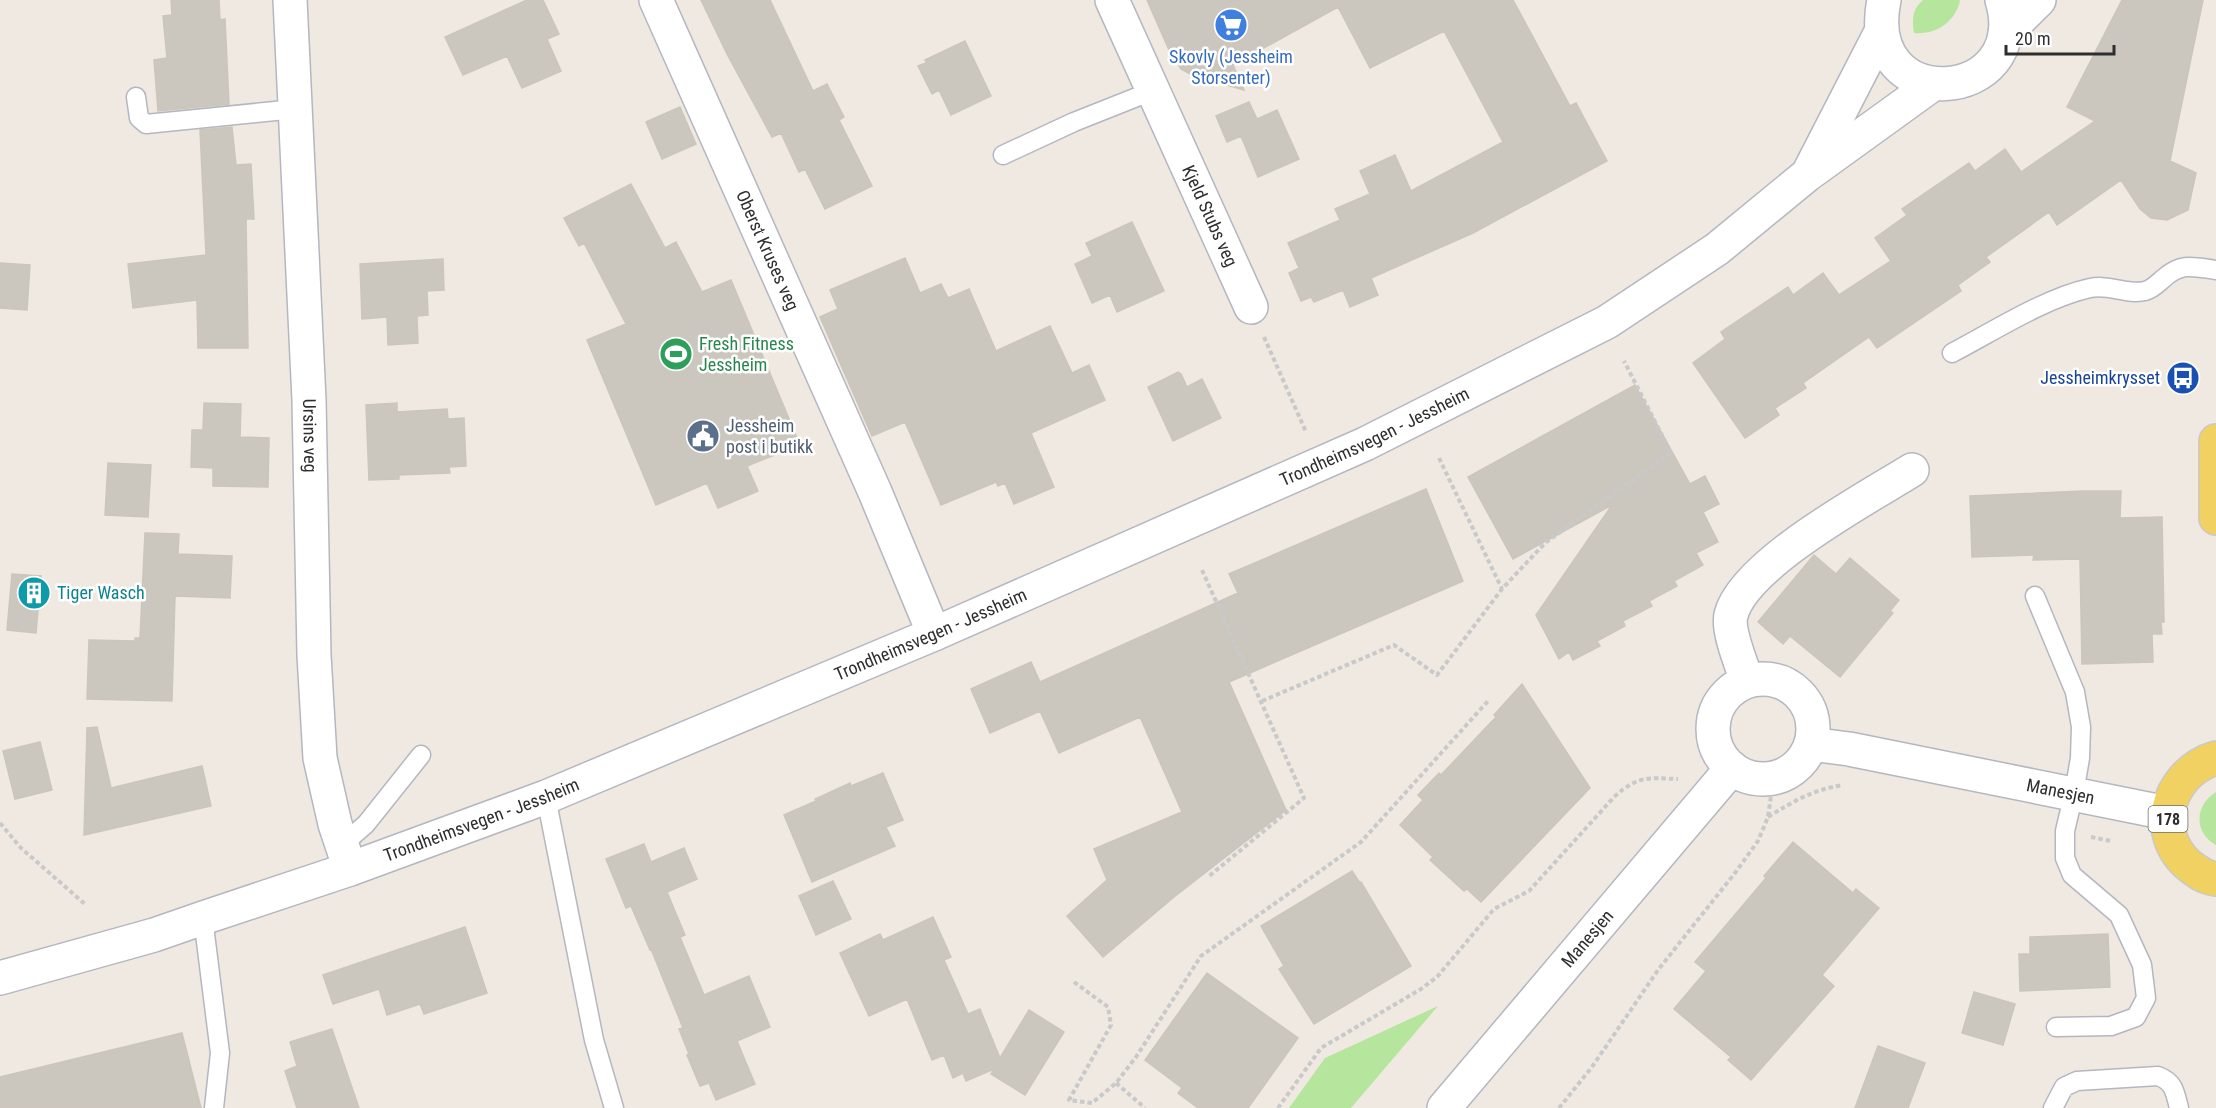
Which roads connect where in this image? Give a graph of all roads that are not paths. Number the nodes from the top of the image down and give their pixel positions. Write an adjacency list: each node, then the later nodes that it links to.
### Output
1 (290, 0): 11 (street, Ursins veg)
2 (656, 0): 21 (street, Oberst Kruses veg)
3 (1112, 0): 9 (street, Kjeld Stubs veg)
4 (2002, 0): 7 (street)
5 (2039, 0): 7 (street)
6 (1882, 16): 8 (street); 13 (street, Trondheimsvegen - Jessheim)
7 (2005, 34): 8 (street)
8 (1933, 84): 13 (street, Trondheimsvegen - Jessheim)
9 (1152, 91): 12 (lane); 15 (street, Kjeld Stubs veg)
10 (136, 97): 11 (lane)
11 (295, 110): 30 (street, Ursins veg)
12 (1003, 155)
13 (1807, 175): 21 (street, Trondheimsvegen - Jessheim)
14 (2216, 270): 16 (lane)
15 (1251, 308)
16 (1952, 353)
17 (2216, 441): 19 (main road)
18 (1912, 470): 22 (street)
19 (2216, 518)
20 (2036, 596): 27 (lane)
21 (934, 634): 28 (street, Trondheimsvegen - Jessheim)
22 (1747, 681): 23 (street); 26 (street)
23 (1811, 744): 26 (street); 27 (street, Manesjen)
24 (421, 755): 30 (lane)
25 (2216, 758): 29 (main road, 178)
26 (1724, 776): 37 (street, Manesjen)
27 (2074, 793): 29 (street, Manesjen); 34 (lane)
28 (546, 796): 30 (street, Trondheimsvegen - Jessheim); 36 (lane)
29 (2168, 813): 31 (main road, 178)
30 (346, 857): 32 (street, Trondheimsvegen - Jessheim)
31 (2216, 879)
32 (203, 918): 33 (street, Trondheimsvegen - Jessheim); 35 (lane)
33 (0, 978)
34 (2056, 1027)
35 (214, 1108)
36 (614, 1108)
37 (1444, 1108)
38 (2053, 1108): 39 (lane)
39 (2179, 1108)

